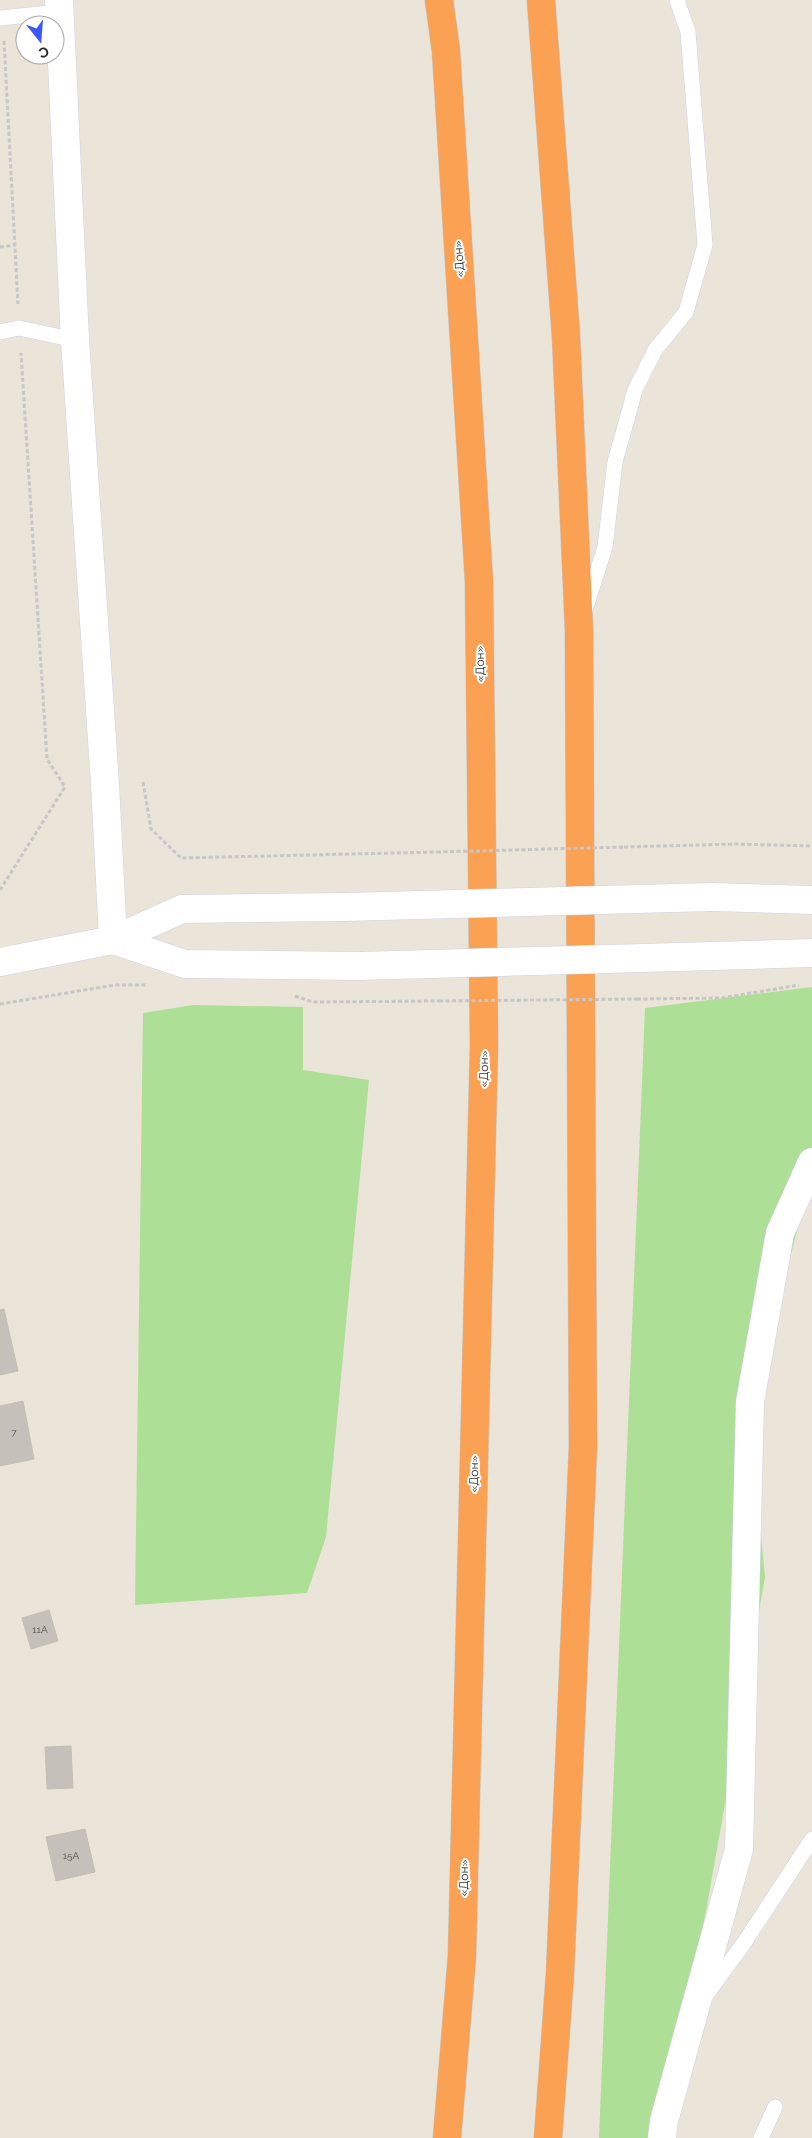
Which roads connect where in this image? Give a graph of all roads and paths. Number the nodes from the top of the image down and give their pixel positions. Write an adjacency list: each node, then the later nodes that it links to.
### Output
1 (438, 0): 27 (highway, «Дон»)
2 (541, 0): 11 (highway)
3 (677, 0): 11 (lane)
4 (60, 6): 5 (lane); 10 (street)
5 (1, 18): 6 (path)
6 (15, 245): 7 (path); 8 (path)
7 (0, 247)
8 (19, 328): 9 (lane); 10 (lane); 14 (path)
9 (0, 332)
10 (75, 340): 16 (street)
11 (578, 630): 28 (highway)
12 (143, 782): 13 (path, bridge)
13 (812, 846)
14 (0, 890)
15 (812, 900): 16 (street, bridge)
16 (113, 940): 17 (street, bridge); 18 (street)
17 (812, 953)
18 (0, 962)
19 (153, 985): 22 (path)
20 (803, 985): 21 (path, bridge)
21 (286, 994)
22 (0, 1004)
23 (812, 1162): 25 (street)
24 (812, 1839): 25 (lane)
25 (693, 2012): 29 (street)
26 (775, 2107): 30 (lane)
27 (447, 2138)
28 (548, 2138)
29 (662, 2138)
30 (761, 2138)

